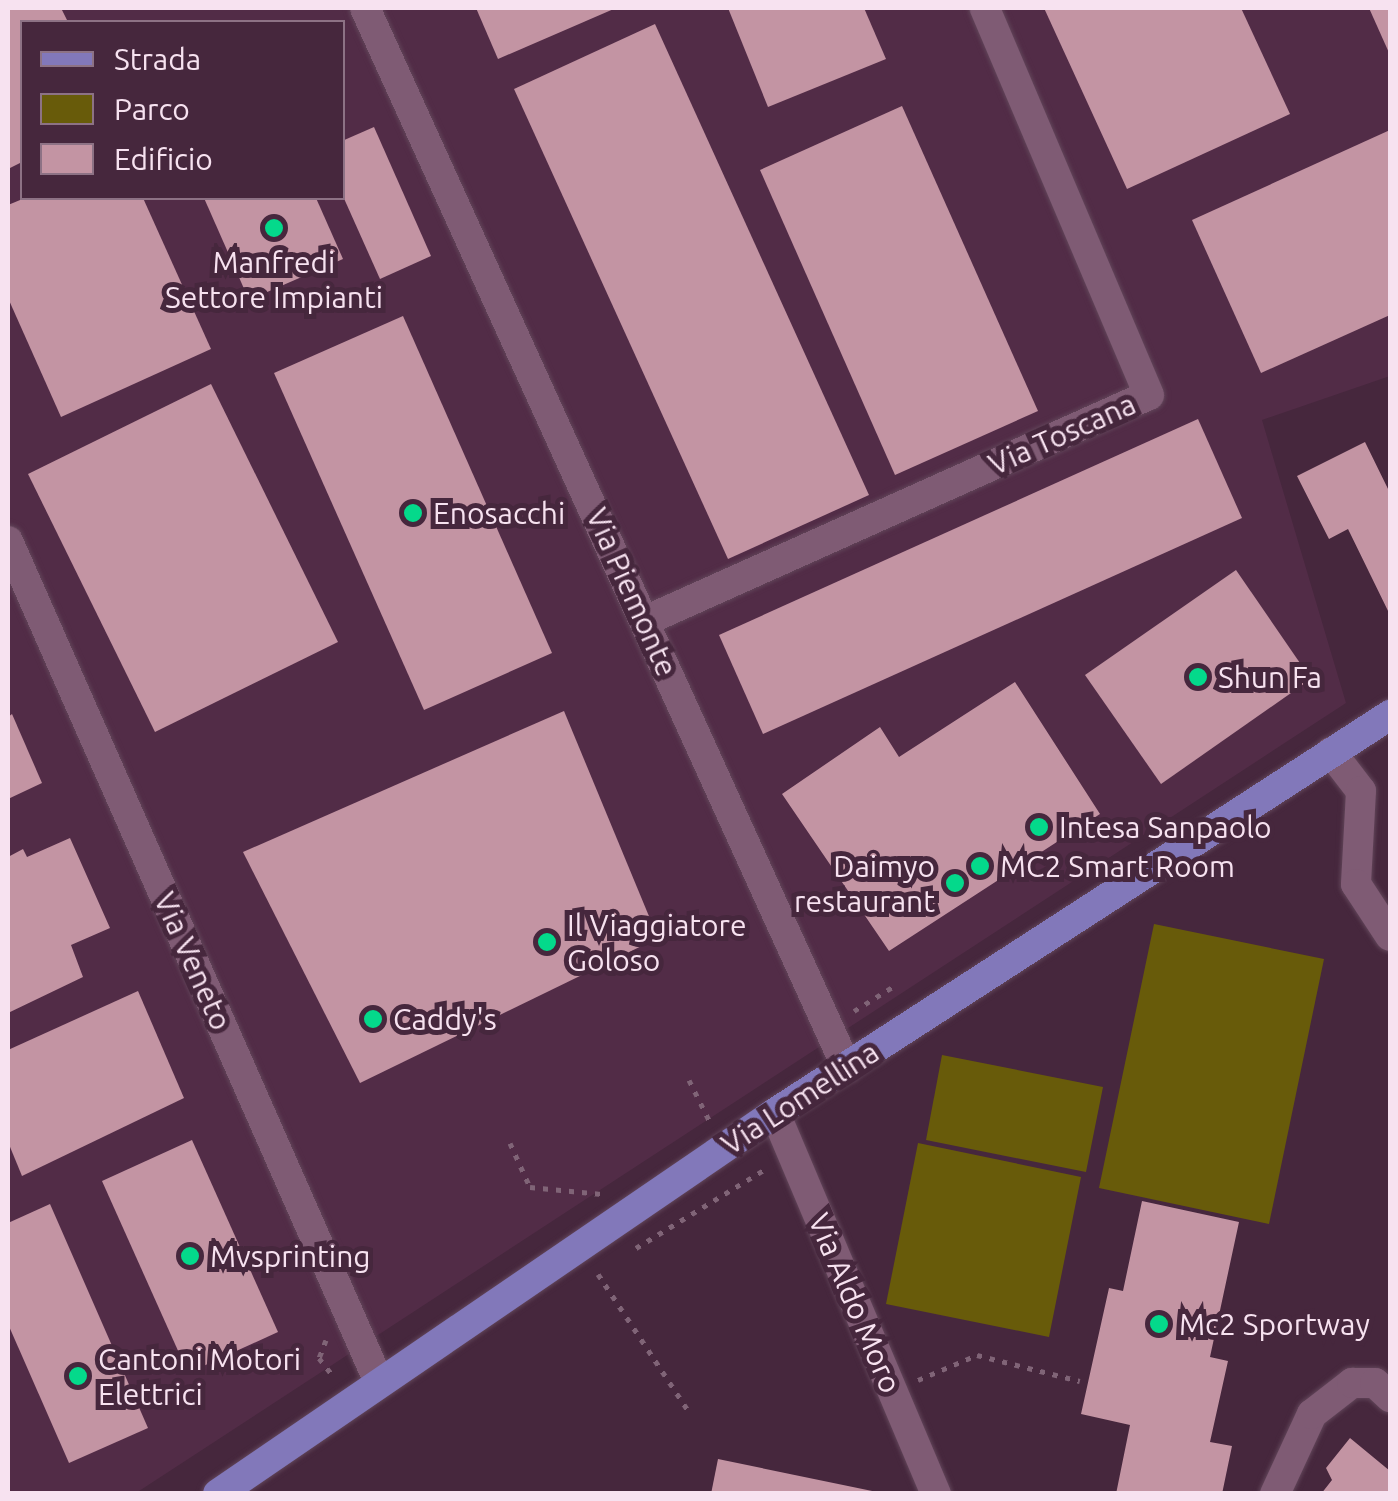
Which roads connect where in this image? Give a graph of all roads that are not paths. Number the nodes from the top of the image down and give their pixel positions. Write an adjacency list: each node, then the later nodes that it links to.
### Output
1 (365, 8): 4 (street, Via Piemonte)
2 (985, 8): 4 (street, Via Toscana)
3 (8, 541): 10 (street, Via Veneto)
4 (645, 621): 8 (street, Via Piemonte)
5 (1390, 715): 6 (main road, Via Lomellina)
6 (1331, 752): 7 (street); 8 (main road, Via Lomellina)
7 (1390, 936)
8 (847, 1068): 9 (main road, Via Lomellina)
9 (775, 1113): 10 (main road, Via Lomellina); 13 (street, Via Aldo Moro)
10 (379, 1382): 12 (main road, Via Lomellina)
11 (1390, 1396): 14 (street)
12 (218, 1494)
13 (936, 1494)
14 (1275, 1494)

